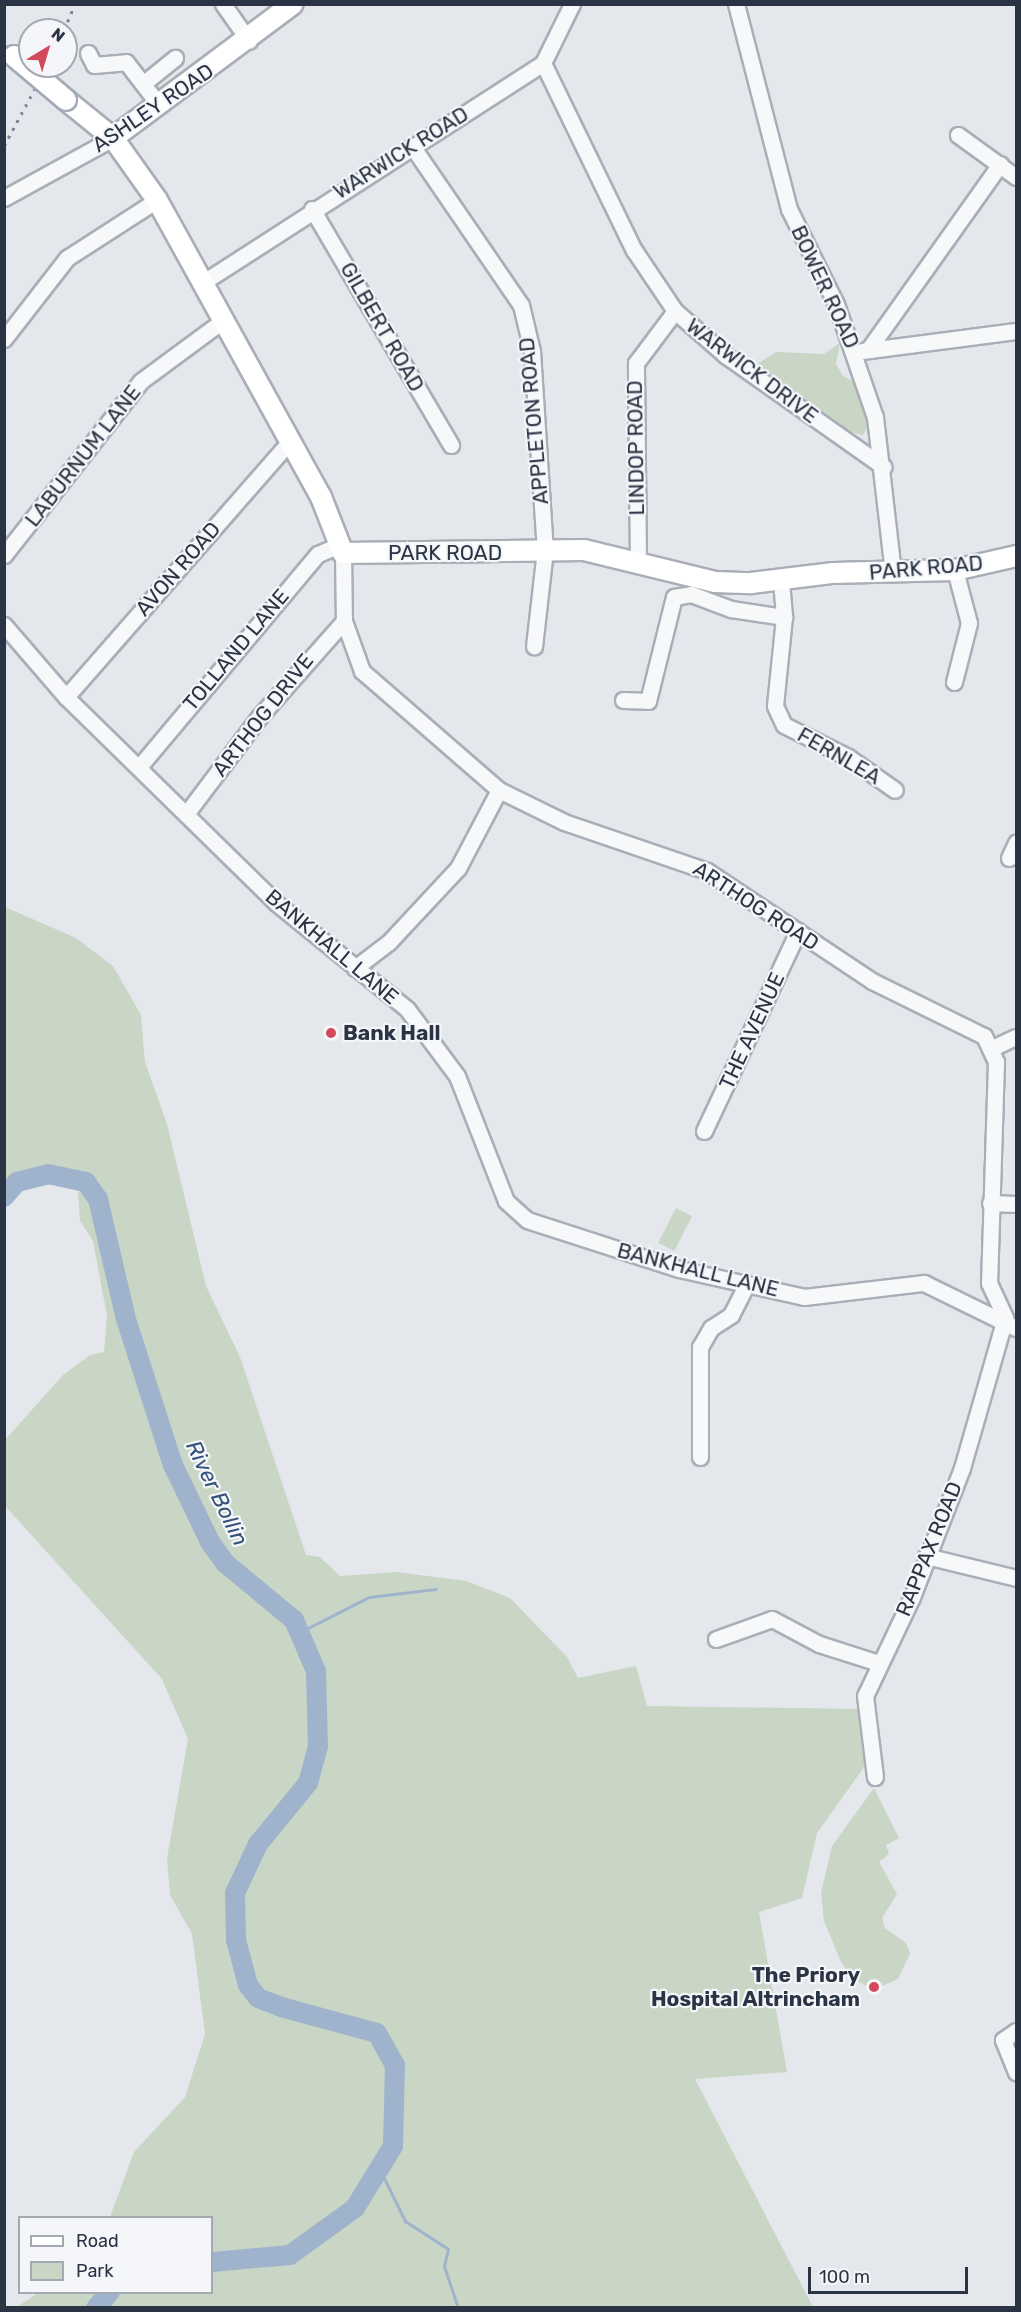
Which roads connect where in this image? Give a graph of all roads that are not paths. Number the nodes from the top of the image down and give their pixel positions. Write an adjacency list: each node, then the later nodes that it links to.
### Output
1 (223, 4): 5 (street)
2 (293, 4): 5 (main road, ASHLEY ROAD)
3 (572, 4): 9 (street)
4 (736, 4): 25 (street, BOWER ROAD)
5 (249, 41): 11 (main road, ASHLEY ROAD)
6 (9, 52): 13 (main road, bridge)
7 (88, 53): 10 (street)
8 (175, 58): 10 (street)
9 (543, 63): 14 (street, WARWICK ROAD); 21 (street, WARWICK DRIVE)
10 (144, 83): 11 (street)
11 (159, 105): 13 (main road, ASHLEY ROAD)
12 (958, 135): 15 (street)
13 (112, 138): 17 (street, ASHLEY ROAD); 18 (main road)
14 (412, 146): 19 (street, WARWICK ROAD); 30 (street, APPLETON ROAD)
15 (1000, 164): 16 (street); 25 (street)
16 (1017, 177)
17 (4, 198)
18 (157, 200): 20 (main road); 24 (street)
19 (312, 209): 20 (street, WARWICK ROAD); 27 (street, GILBERT ROAD)
20 (205, 281): 22 (main road)
21 (675, 312): 28 (street, WARWICK DRIVE); 33 (street, LINDOP ROAD)
22 (225, 319): 26 (main road); 31 (street, LABURNUM LANE)
23 (1017, 331): 25 (street)
24 (4, 339)
25 (861, 351): 28 (street, BOWER ROAD)
26 (290, 441): 29 (main road); 42 (street, AVON ROAD)
27 (451, 446)
28 (884, 467): 35 (street, BOWER ROAD)
29 (342, 549): 30 (main road, PARK ROAD); 38 (street, ARTHOG ROAD); 44 (street, TOLLAND LANE)
30 (545, 550): 33 (main road, PARK ROAD); 40 (street, APPLETON ROAD)
31 (4, 555)
32 (1017, 556): 34 (main road, PARK ROAD)
33 (638, 561): 36 (main road, PARK ROAD)
34 (955, 570): 35 (main road, PARK ROAD); 41 (street)
35 (893, 573): 36 (main road, PARK ROAD)
36 (781, 581): 37 (street, FERNLEA)
37 (784, 617): 43 (street); 46 (street, FERNLEA)
38 (344, 621): 45 (street, ARTHOG ROAD); 47 (street, ARTHOG DRIVE)
39 (4, 625): 42 (street, BANKHALL LANE)
40 (534, 646)
41 (954, 682)
42 (66, 697): 44 (street, BANKHALL LANE)
43 (623, 700)
44 (139, 767): 47 (street, BANKHALL LANE)
45 (499, 790): 50 (street, ARTHOG ROAD); 51 (street)
46 (894, 790)
47 (186, 813): 51 (street, BANKHALL LANE)
48 (1017, 843): 49 (street)
49 (1009, 858)
50 (798, 931): 53 (street, ARTHOG ROAD); 54 (street, THE AVENUE)
51 (355, 968): 57 (street, BANKHALL LANE)
52 (1017, 1037): 53 (street)
53 (992, 1048): 55 (street)
54 (704, 1131)
55 (990, 1203): 56 (street); 58 (street)
56 (1017, 1204)
57 (746, 1285): 58 (street, BANKHALL LANE); 59 (street)
58 (1011, 1323): 60 (street, RAPPAX ROAD)
59 (700, 1457)
60 (926, 1556): 61 (street); 63 (street, RAPPAX ROAD)
61 (1017, 1578)
62 (716, 1640): 63 (street)
63 (879, 1662): 64 (street, RAPPAX ROAD)
64 (875, 1777)
65 (1017, 2031): 66 (street)
66 (1017, 2072)

